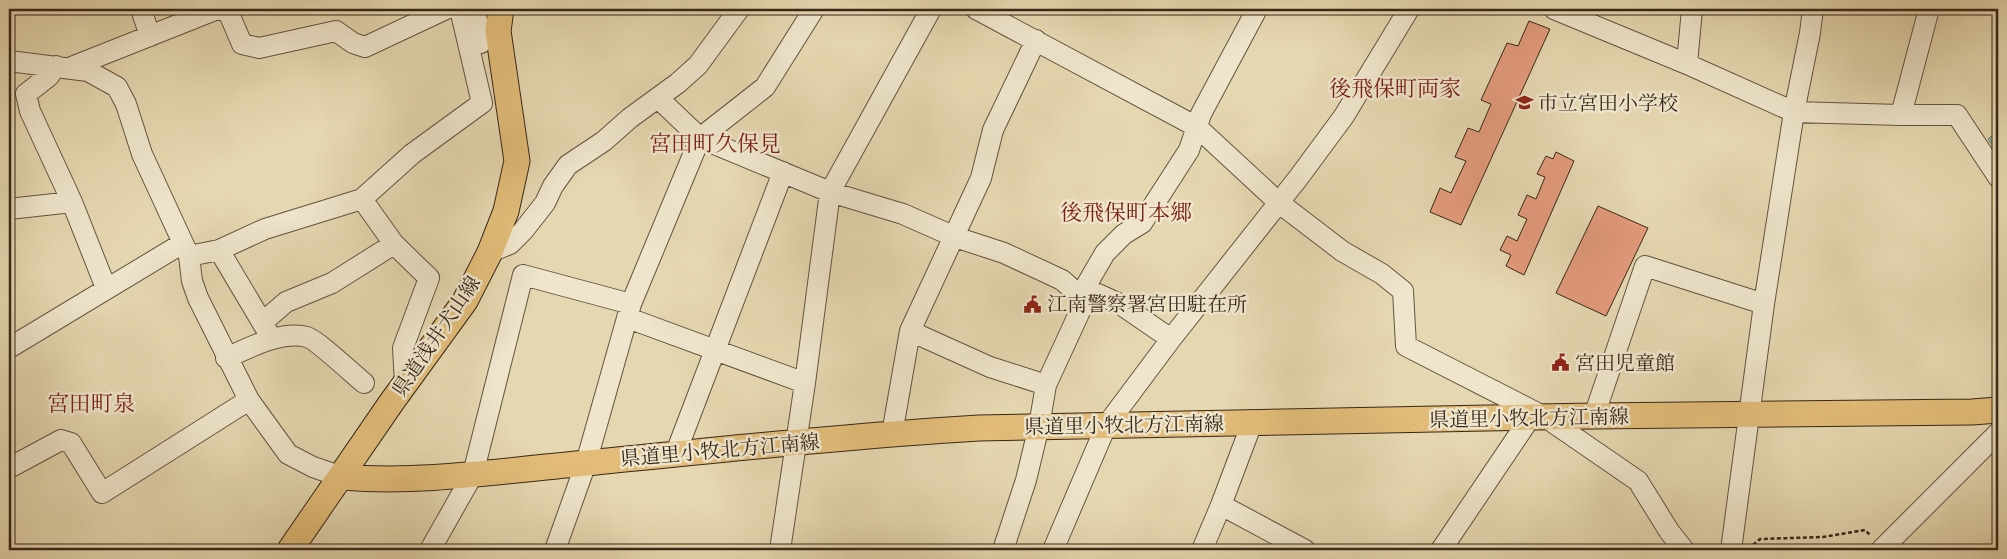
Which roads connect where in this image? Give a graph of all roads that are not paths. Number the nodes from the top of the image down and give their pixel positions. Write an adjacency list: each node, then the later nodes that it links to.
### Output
1 (141, 9): 16 (street)
2 (446, 9): 16 (street)
3 (460, 9): 30 (street)
4 (475, 9): 21 (street)
5 (501, 9): 21 (main road, 県道浅井犬山線)
6 (739, 9): 22 (street)
7 (814, 9): 26 (street)
8 (931, 9): 29 (street)
9 (976, 9): 17 (street)
10 (1409, 9): 32 (street)
11 (1554, 9): 19 (street)
12 (1692, 9): 19 (street)
13 (1813, 9): 23 (street)
14 (1929, 9): 24 (street)
15 (1254, 10): 25 (street)
16 (150, 36): 20 (street)
17 (1036, 40): 25 (street); 34 (street)
18 (9, 61): 20 (street)
19 (1688, 64): 23 (street)
20 (63, 67): 31 (street); 36 (street)
21 (506, 83): 38 (main road, 県道浅井犬山線)
22 (658, 98): 26 (street); 38 (street)
23 (1794, 112): 24 (street); 41 (street)
24 (1902, 116): 28 (street)
25 (1197, 127): 32 (street); 40 (street)
26 (700, 138): 27 (street); 42 (street)
27 (783, 172): 29 (street); 47 (street)
28 (1998, 177)
29 (830, 192): 34 (street); 51 (street)
30 (362, 198): 35 (street); 37 (street)
31 (72, 202): 33 (street); 39 (street)
32 (1278, 202): 45 (street); 57 (street)
33 (9, 209)
34 (955, 237): 40 (street); 44 (street)
35 (394, 244): 43 (street); 50 (street)
36 (186, 250): 37 (street); 39 (street); 48 (street)
37 (219, 250): 43 (street)
38 (490, 252): 50 (main road, 県道浅井犬山線)
39 (106, 288): 46 (street)
40 (1080, 296): 45 (street); 52 (street)
41 (1764, 304): 55 (street); 56 (street)
42 (630, 311): 47 (street); 65 (street); 67 (street)
43 (268, 331): 48 (street); 49 (street)
44 (910, 331): 52 (street); 62 (street)
45 (1171, 339): 60 (street)
46 (9, 348)
47 (714, 350): 51 (street); 64 (street)
48 (226, 358): 53 (street)
49 (364, 383)
50 (405, 384): 68 (main road, 県道浅井犬山線)
51 (805, 384): 63 (street)
52 (1046, 384): 59 (street)
53 (249, 400): 66 (street); 68 (street)
54 (1998, 410): 55 (main road, 県道里小牧北方江南線)
55 (1748, 415): 56 (main road, 県道里小牧北方江南線); 81 (street)
56 (1594, 416): 57 (main road, 県道里小牧北方江南線)
57 (1538, 418): 58 (main road, 県道里小牧北方江南線); 79 (street); 80 (street)
58 (1252, 423): 60 (main road, 県道里小牧北方江南線); 69 (street)
59 (1039, 426): 60 (main road, 県道里小牧北方江南線); 62 (main road, 県道里小牧北方江南線); 75 (street)
60 (1106, 426): 76 (street)
61 (1998, 433): 70 (street)
62 (892, 434): 63 (main road, 県道里小牧北方江南線)
63 (796, 443): 64 (main road, 県道里小牧北方江南線); 74 (street)
64 (675, 455): 65 (main road, 県道里小牧北方江南線)
65 (586, 463): 67 (main road, 県道里小牧北方江南線); 73 (street)
66 (9, 468)
67 (473, 474): 68 (main road, 県道里小牧北方江南線); 72 (street)
68 (342, 477): 71 (main road)
69 (1221, 505): 77 (street); 78 (street)
70 (1882, 549)
71 (290, 550)
72 (430, 550)
73 (555, 550)
74 (780, 550)
75 (1003, 550)
76 (1053, 550)
77 (1202, 550)
78 (1305, 550)
79 (1441, 550)
80 (1684, 550)
81 (1731, 550)

